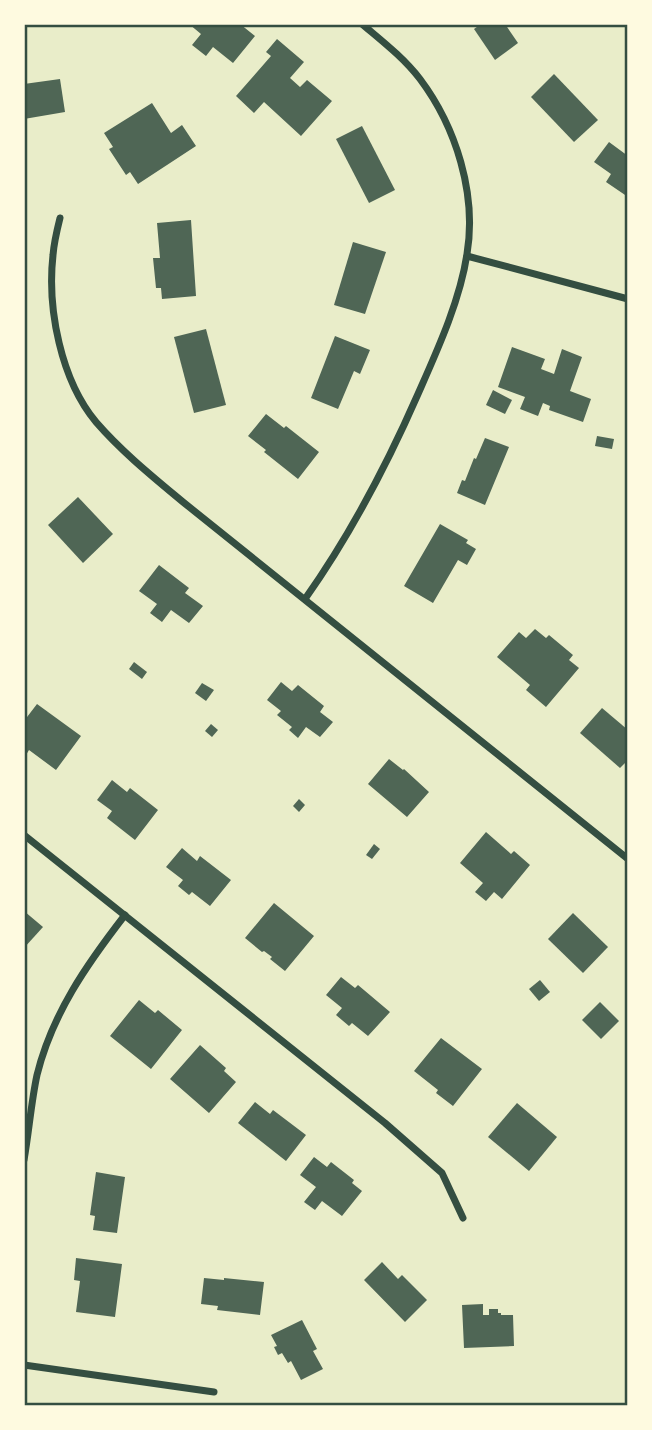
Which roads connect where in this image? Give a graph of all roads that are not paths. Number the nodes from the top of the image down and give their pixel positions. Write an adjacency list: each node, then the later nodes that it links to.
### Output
1 (362, 24): 3 (street)
2 (60, 218): 5 (street)
3 (467, 256): 4 (street); 5 (street)
4 (628, 299)
5 (306, 599): 7 (street)
6 (24, 835): 8 (street)
7 (628, 859)
8 (125, 915): 9 (street); 10 (street)
9 (24, 1160)
10 (463, 1218)
11 (24, 1365): 12 (street)
12 (214, 1392)

